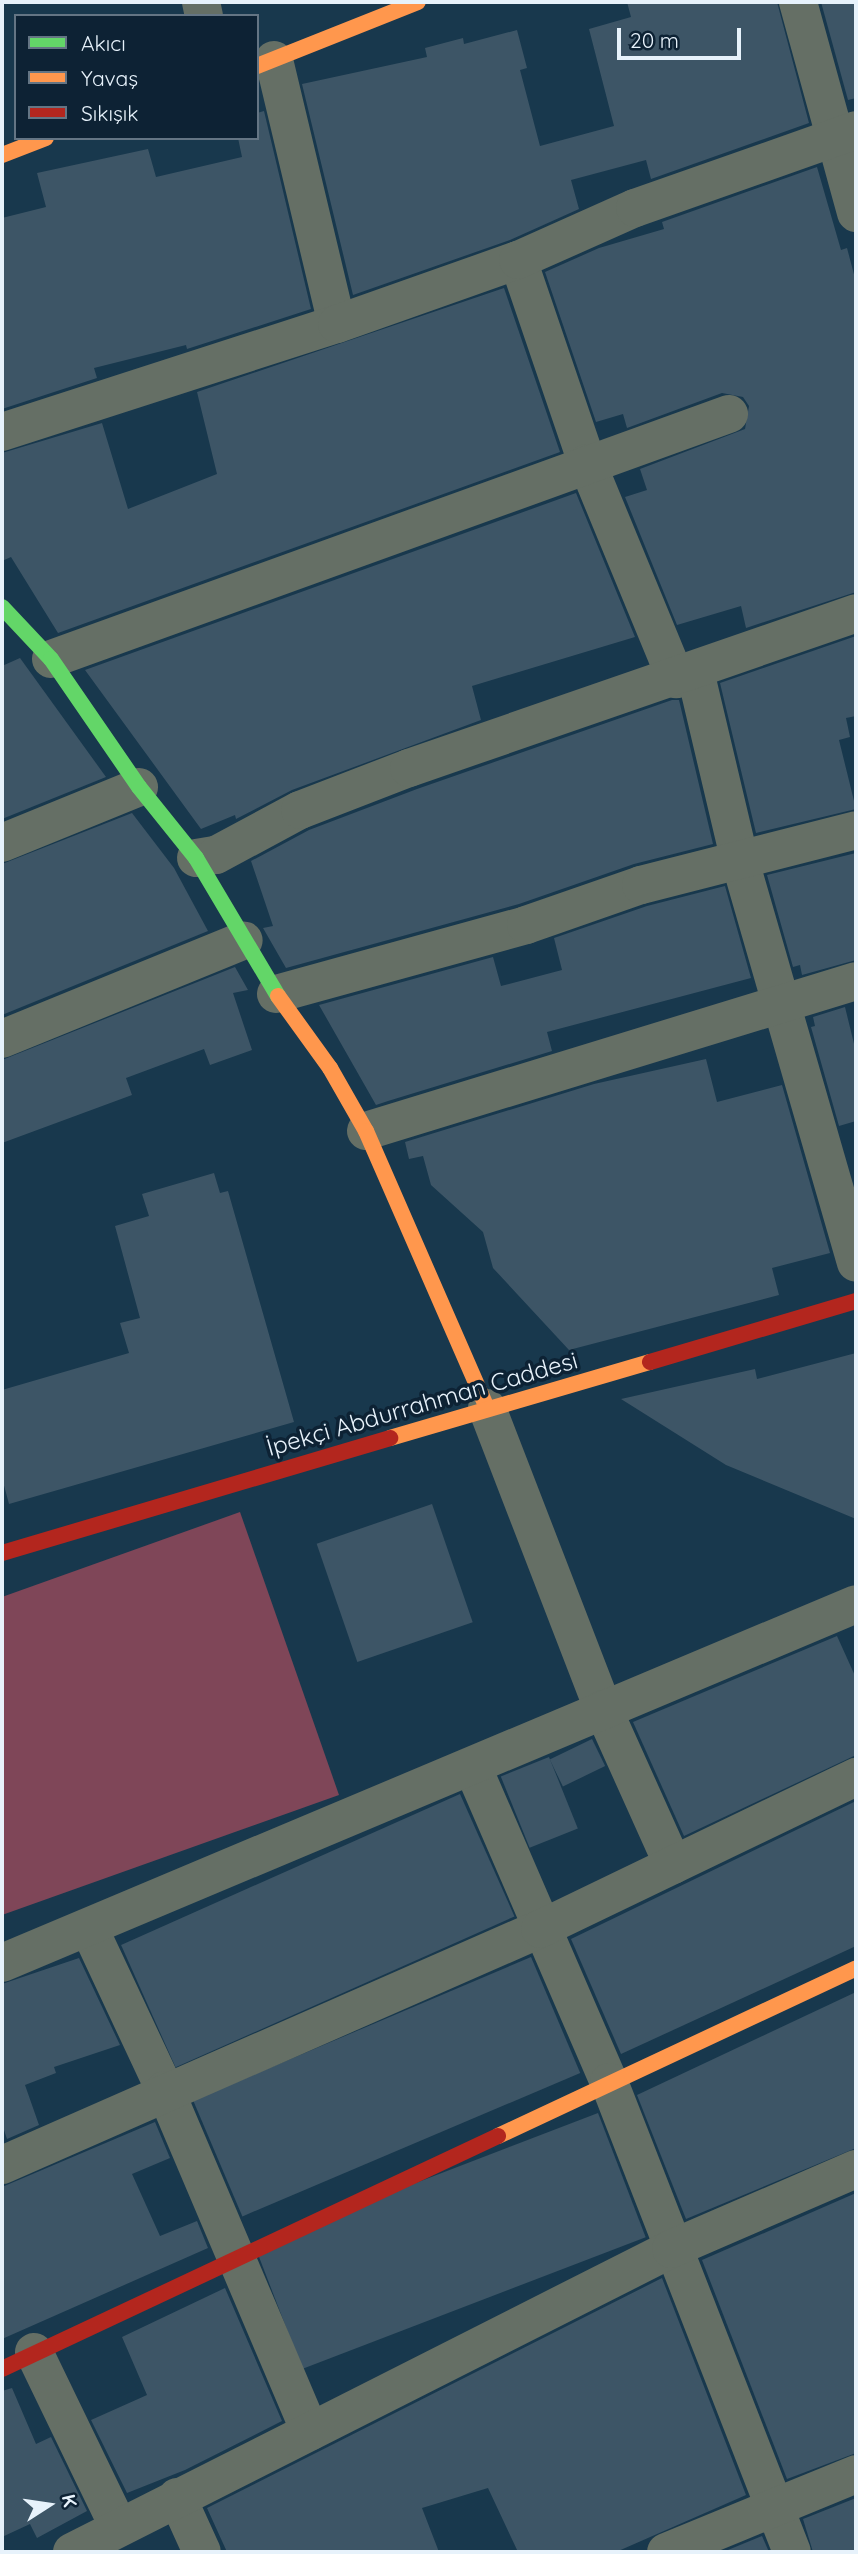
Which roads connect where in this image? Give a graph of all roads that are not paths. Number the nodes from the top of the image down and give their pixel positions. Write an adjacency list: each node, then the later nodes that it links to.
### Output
1 (418, 2): 3 (street)
2 (798, 2): 4 (street)
3 (265, 63): 9 (street)
4 (846, 135): 7 (street); 8 (street)
5 (41, 140): 6 (street)
6 (2, 155)
7 (856, 214)
8 (518, 260): 9 (street); 12 (street)
9 (337, 324): 11 (street)
10 (729, 414): 12 (street)
11 (2, 432)
12 (587, 463): 15 (street); 16 (street)
13 (2, 607): 15 (street)
14 (856, 613): 16 (street)
15 (51, 659): 17 (street)
16 (685, 675): 20 (street); 21 (street)
17 (139, 786): 19 (street); 20 (street)
18 (856, 830): 21 (street)
19 (2, 843)
20 (196, 858): 22 (street)
21 (740, 861): 24 (street); 25 (street)
22 (244, 940): 24 (street); 26 (street)
23 (856, 981): 25 (street)
24 (276, 994): 27 (street)
25 (784, 1001): 27 (street); 28 (street)
26 (2, 1039)
27 (366, 1131): 30 (street)
28 (856, 1263)
29 (855, 1307): 30 (street, İpekçi Abdurrahman Caddesi)
30 (486, 1408): 31 (street, İpekçi Abdurrahman Caddesi); 33 (street)
31 (2, 1553)
32 (856, 1604): 33 (street)
33 (603, 1709): 34 (street); 36 (street)
34 (473, 1768): 37 (street); 38 (street)
35 (856, 1777): 36 (street)
36 (673, 1865): 38 (street)
37 (89, 1928): 39 (street); 42 (street)
38 (540, 1929): 41 (street); 42 (street)
39 (2, 1963)
40 (856, 1968): 41 (street)
41 (610, 2082): 45 (street); 46 (street)
42 (165, 2090): 43 (street); 46 (street)
43 (2, 2165)
44 (856, 2169): 45 (street)
45 (671, 2249): 48 (street); 51 (street)
46 (233, 2258): 47 (street); 48 (street)
47 (18, 2361): 52 (street)
48 (310, 2432): 50 (street)
49 (856, 2474): 51 (street)
50 (177, 2497): 52 (street); 54 (street)
51 (775, 2506): 55 (street); 56 (street)
52 (118, 2526): 53 (street)
53 (72, 2552)
54 (202, 2552)
55 (666, 2552)
56 (792, 2552)

